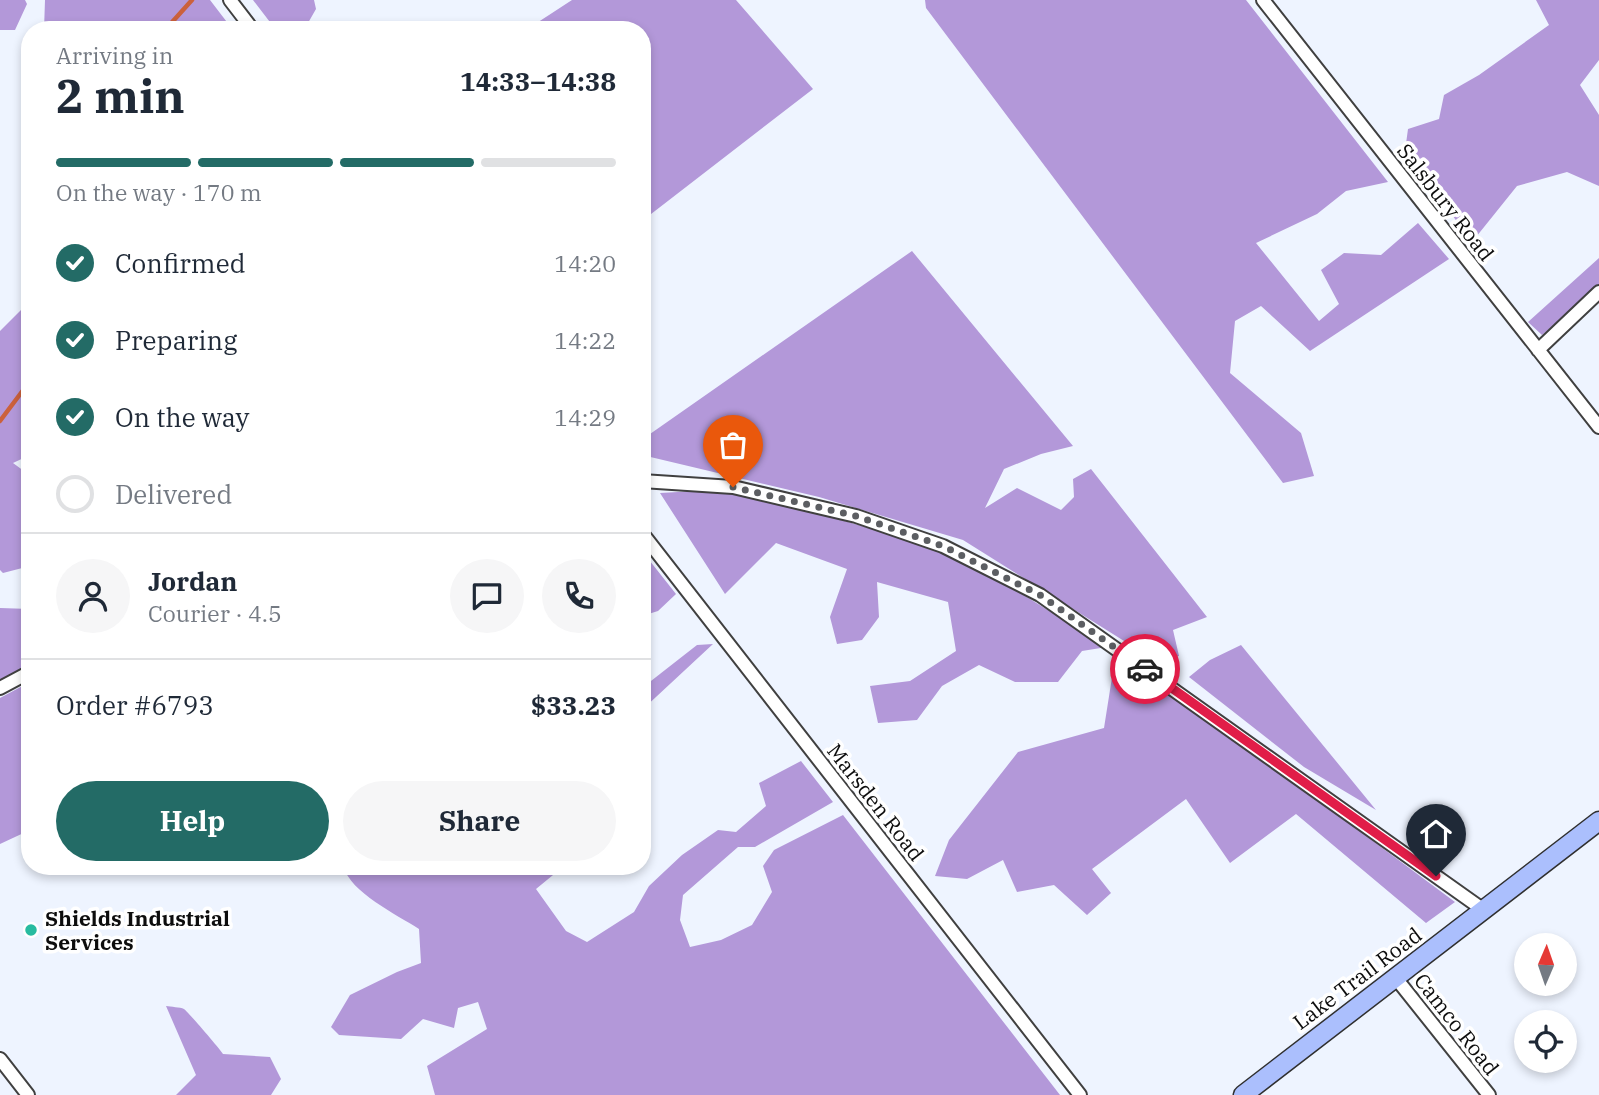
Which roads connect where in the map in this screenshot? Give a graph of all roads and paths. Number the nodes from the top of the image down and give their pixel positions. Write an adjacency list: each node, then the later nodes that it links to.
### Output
1 (1263, 0): 5 (street, Salsbury Road)
2 (232, 2): 3 (street)
3 (246, 21)
4 (1599, 292): 5 (street)
5 (1538, 350): 6 (street, Salsbury Road)
6 (1599, 427)
7 (651, 482): 12 (street)
8 (651, 545): 16 (street, Marsden Road)
9 (21, 678): 10 (street)
10 (0, 688)
11 (1599, 821): 12 (street, Lake Trail Road)
12 (1485, 911): 13 (street, Lake Trail Road)
13 (1395, 977): 17 (street, Lake Trail Road); 18 (street, Camco Road)
14 (0, 1059): 15 (street)
15 (28, 1095)
16 (1080, 1095)
17 (1243, 1095)
18 (1489, 1095)

